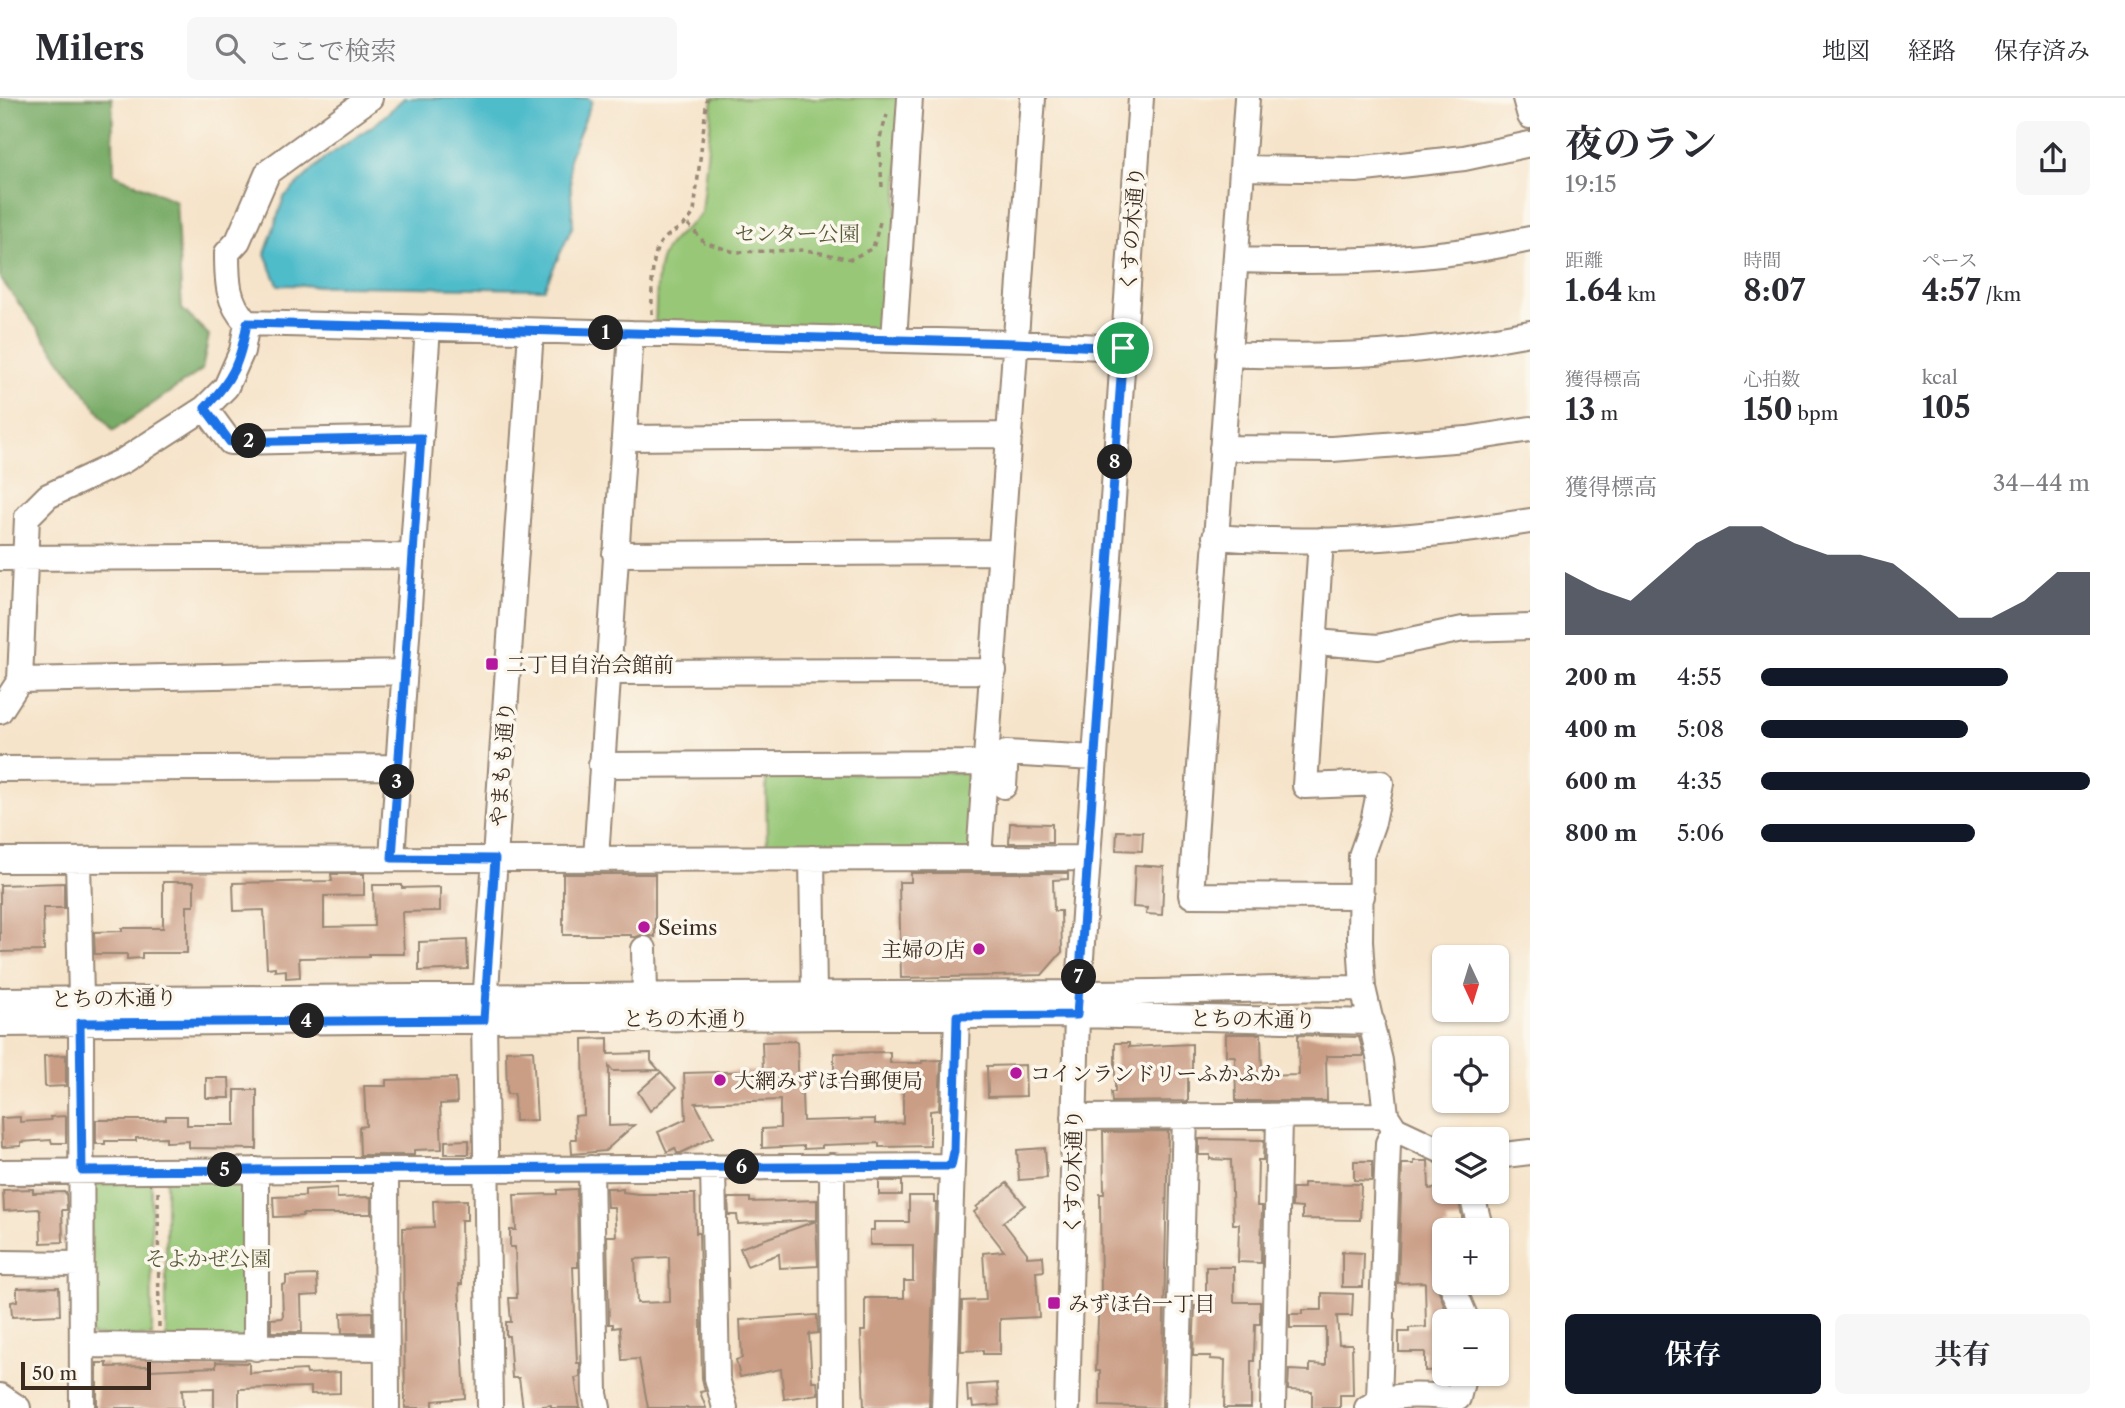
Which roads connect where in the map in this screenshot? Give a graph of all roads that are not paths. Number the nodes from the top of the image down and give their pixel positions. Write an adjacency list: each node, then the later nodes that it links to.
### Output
1 (1033, 98): 18 (street)
2 (1141, 98): 19 (street, くすの木通り)
3 (1247, 98): 9 (street)
4 (1525, 98): 7 (street)
5 (359, 102): 12 (street)
6 (899, 103): 17 (street)
7 (1530, 116)
8 (1530, 144): 9 (street)
9 (1243, 168): 11 (street)
10 (1530, 239): 11 (street)
11 (1236, 260): 20 (street)
12 (247, 323): 13 (street); 21 (street)
13 (428, 327): 14 (street); 24 (street)
14 (531, 331): 15 (street); 53 (street, やまもも通り)
15 (641, 333): 17 (street); 25 (street)
16 (1530, 333): 20 (street)
17 (894, 340): 18 (street)
18 (1015, 343): 19 (street); 23 (street)
19 (1123, 348): 42 (street, くすの木通り)
20 (1228, 354): 26 (street)
21 (205, 408): 24 (street); 33 (street)
22 (1530, 429): 26 (street)
23 (1010, 435): 25 (street); 30 (street)
24 (421, 438): 32 (street)
25 (624, 438): 31 (street)
26 (1222, 448): 28 (street)
27 (1530, 522): 29 (street)
28 (1215, 537): 29 (street); 56 (street)
29 (1321, 540): 36 (street)
30 (1000, 552): 31 (street); 37 (street)
31 (615, 554): 39 (street)
32 (413, 555): 33 (street); 38 (street)
33 (26, 556): 34 (street); 40 (street)
34 (0, 558)
35 (1530, 627): 36 (street)
36 (1316, 642): 56 (street)
37 (994, 671): 39 (street); 43 (street)
38 (404, 672): 40 (street); 45 (street)
39 (608, 672): 44 (street)
40 (20, 680): 41 (street)
41 (0, 711)
42 (1095, 758): 47 (street); 52 (street, くすの木通り)
43 (986, 763): 44 (street); 48 (street)
44 (601, 765): 50 (street)
45 (398, 767): 46 (street); 49 (street)
46 (0, 769)
47 (1004, 786)
48 (979, 857): 51 (street); 52 (street)
49 (392, 858): 53 (street); 55 (street)
50 (596, 858): 51 (street); 53 (street)
51 (812, 858): 59 (street)
52 (1088, 858): 62 (street, くすの木通り)
53 (495, 859): 63 (street, やまもも通り)
54 (0, 860): 55 (street)
55 (78, 860): 64 (street)
56 (1362, 896): 58 (street)
57 (644, 949): 60 (street)
58 (1363, 988): 62 (street, とちの木通り); 66 (street)
59 (814, 994): 60 (street, とちの木通り); 62 (street, とちの木通り)
60 (645, 995): 63 (street, とちの木通り)
61 (0, 1000): 64 (street, とちの木通り)
62 (1078, 1004): 65 (street, とちの木通り); 66 (street, とちの木通り); 70 (street, くすの木通り)
63 (485, 1007): 64 (street, とちの木通り); 65 (street, とちの木通り); 81 (street, やまもも通り)
64 (81, 1011): 67 (street, とちの木通り); 82 (street)
65 (957, 1016): 76 (street)
66 (1372, 1022): 71 (street)
67 (0, 1024)
68 (1185, 1116): 69 (street); 70 (street); 101 (street)
69 (1279, 1116): 71 (street); 102 (street)
70 (1074, 1117): 100 (street, くすの木通り)
71 (1391, 1122): 72 (street); 91 (street)
72 (1432, 1145)
73 (1530, 1152): 74 (street)
74 (1509, 1154)
75 (832, 1166): 76 (street); 77 (street); 98 (street)
76 (951, 1166): 99 (street)
77 (713, 1167): 78 (street); 97 (street)
78 (591, 1168): 81 (street); 96 (street)
79 (257, 1170): 80 (street); 82 (street); 87 (street)
80 (386, 1170): 81 (street); 88 (street)
81 (485, 1170): 95 (street, やまもも通り)
82 (82, 1171): 83 (street); 85 (street)
83 (0, 1172)
84 (0, 1263): 85 (street)
85 (80, 1264): 86 (street)
86 (82, 1345): 87 (street); 93 (street)
87 (257, 1348): 88 (street)
88 (387, 1348): 94 (street)
89 (1461, 1386): 91 (street)
90 (0, 1396): 92 (street)
91 (1373, 1404)
92 (18, 1408)
93 (82, 1408)
94 (387, 1408)
95 (490, 1408)
96 (598, 1408)
97 (725, 1408)
98 (833, 1408)
99 (944, 1408)
100 (1067, 1408)
101 (1177, 1408)
102 (1273, 1408)

